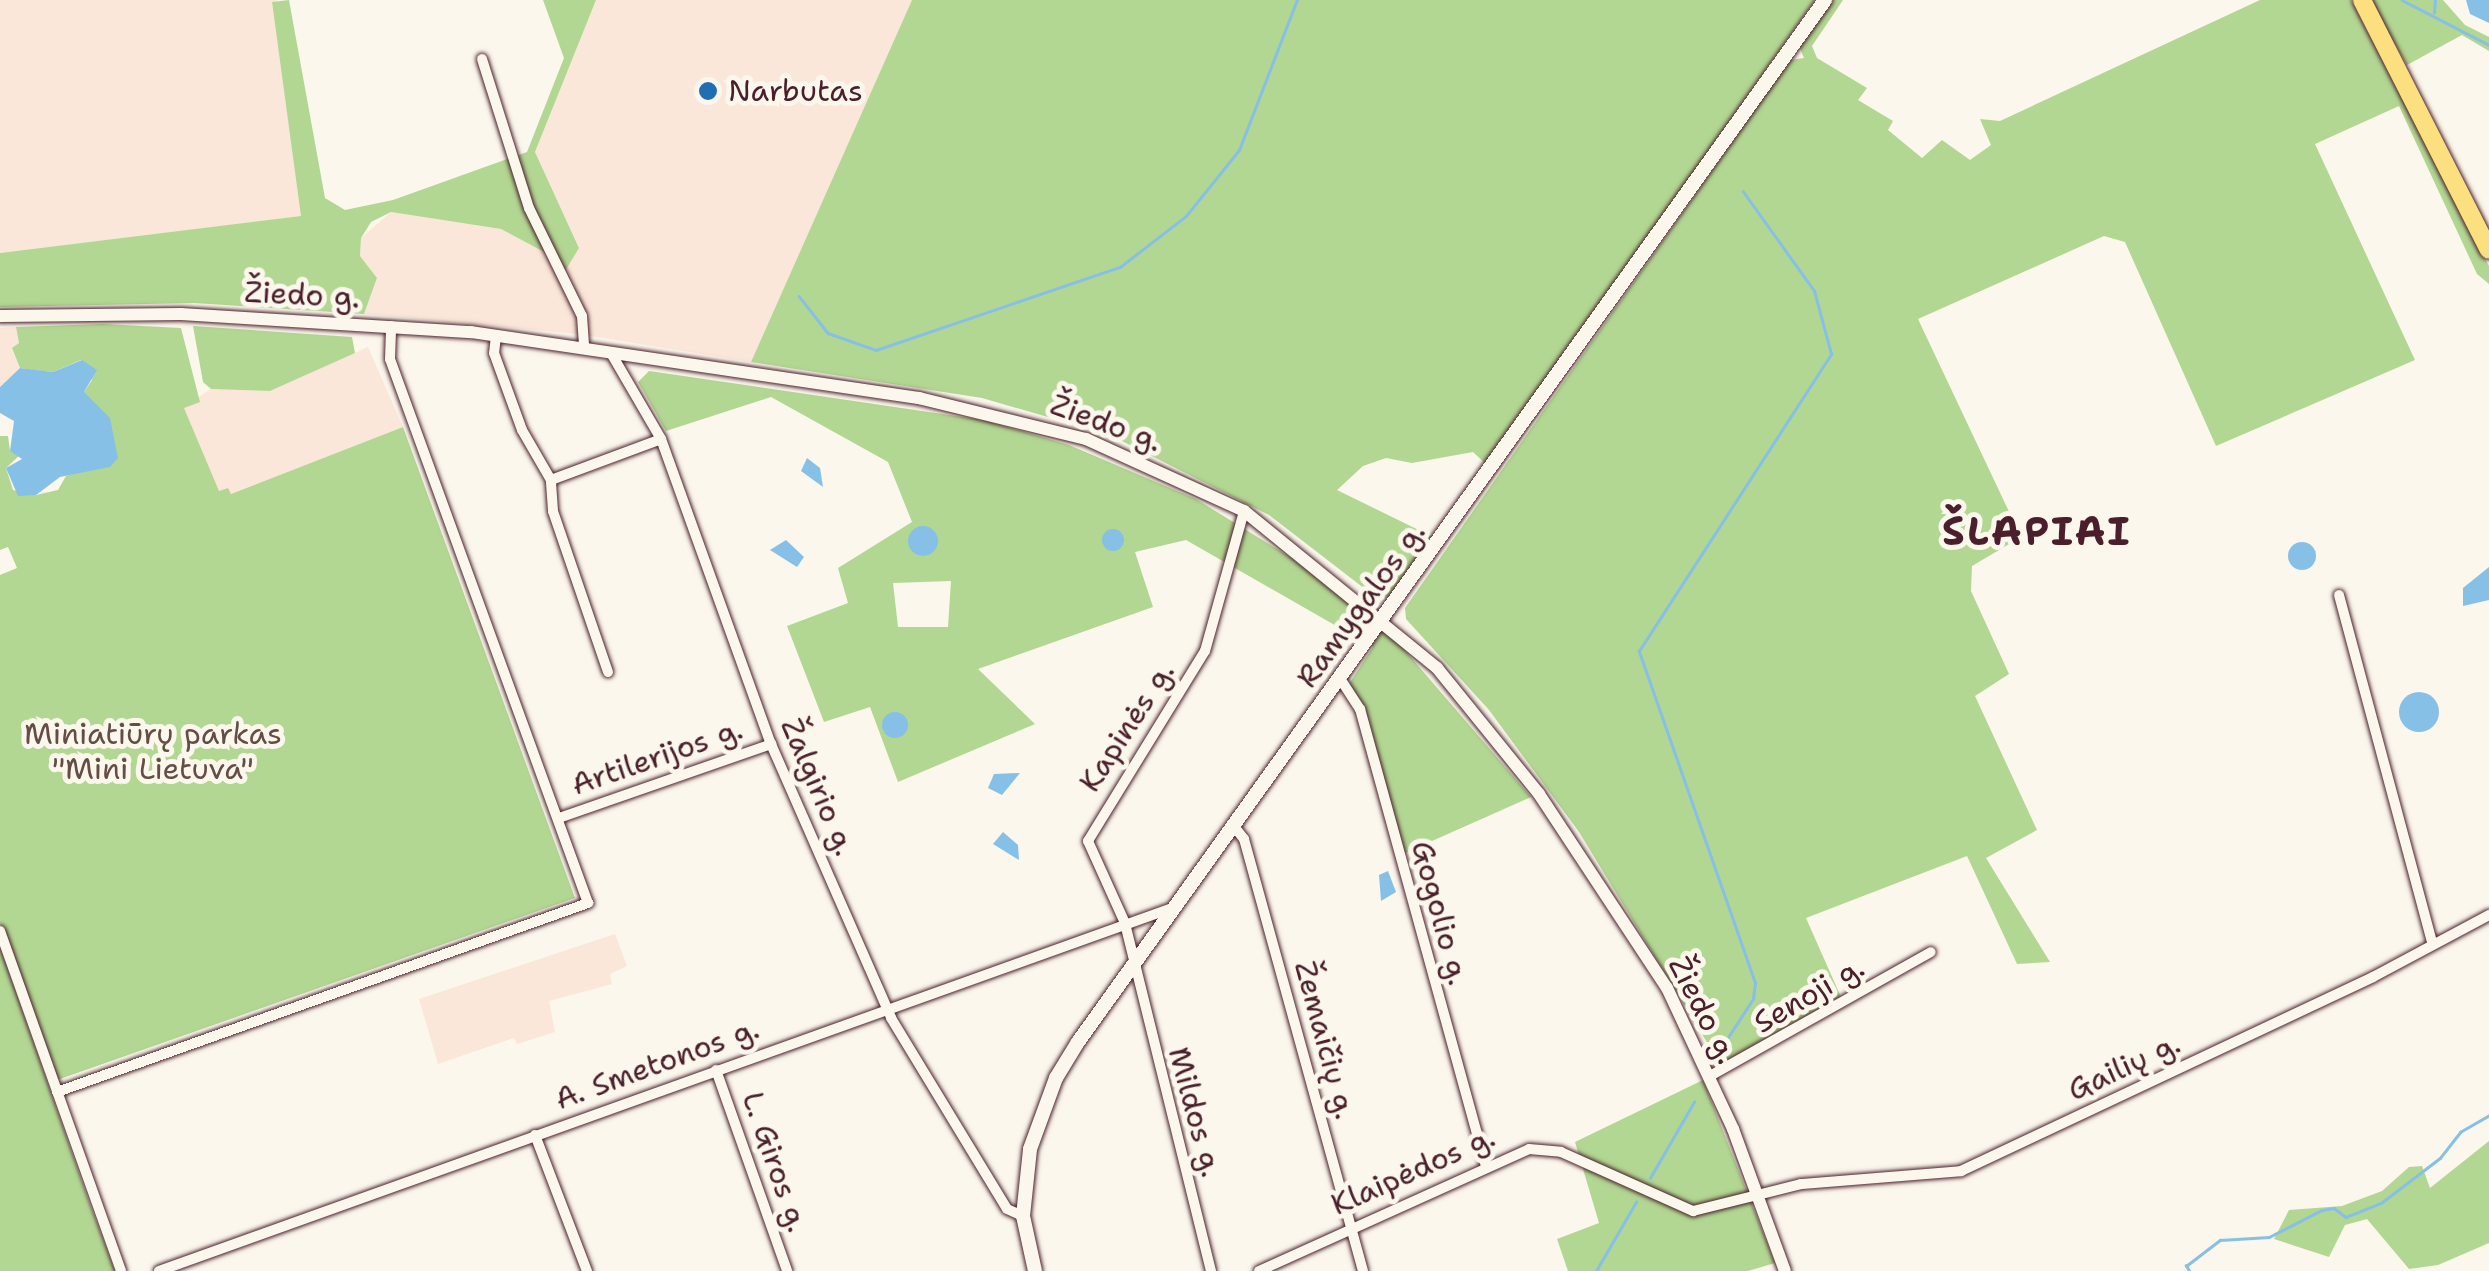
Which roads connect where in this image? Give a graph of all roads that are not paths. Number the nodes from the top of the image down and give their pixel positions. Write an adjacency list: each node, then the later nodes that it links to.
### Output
1 (1825, 0): 14 (main road, Ramygalos g.)
2 (2362, 0): 4 (highway)
3 (482, 59): 8 (street)
4 (2489, 250)
5 (0, 316): 6 (street, Žiedo g.)
6 (391, 326): 7 (street, Žiedo g.); 18 (street)
7 (496, 335): 8 (street, Žiedo g.); 11 (street)
8 (584, 347): 9 (street, Žiedo g.)
9 (611, 353): 10 (street, Žalgirio g.); 12 (street, Žiedo g.)
10 (661, 439): 11 (street); 17 (street, Žalgirio g.)
11 (551, 480): 15 (street)
12 (1244, 511): 14 (street, Žiedo g.); 22 (street, Kapinės g.)
13 (2339, 595): 24 (street)
14 (1385, 620): 16 (main road, Ramygalos g.); 29 (street, Žiedo g.)
15 (608, 672)
16 (1341, 680): 19 (main road, Ramygalos g.); 32 (street, Gogolio g.)
17 (771, 744): 18 (street, Artilerijos g.); 27 (street, Žalgirio g.)
18 (559, 818): 30 (street)
19 (1233, 825): 20 (main road, Ramygalos g.); 35 (street, Žemaičių g.)
20 (1174, 908): 22 (street, A. Smetonos g.); 26 (main road, Ramygalos g.)
21 (2489, 915): 24 (street, Gailių g.)
22 (1125, 922): 26 (street, Kapinės g.); 27 (street, A. Smetonos g.)
23 (0, 931): 30 (street)
24 (2433, 946): 33 (street, Gailių g.)
25 (1930, 952): 29 (street, Senoji g.)
26 (1130, 966): 34 (main road, Ramygalos g.); 42 (street, Mildos g.)
27 (886, 1007): 28 (street, A. Smetonos g.); 34 (street, Žalgirio g.)
28 (716, 1070): 31 (street, A. Smetonos g.); 40 (street, L. Giros g.)
29 (1710, 1076): 33 (street, Žiedo g.)
30 (57, 1092): 37 (street)
31 (535, 1136): 36 (street, A. Smetonos g.); 39 (street)
32 (1485, 1164): 33 (street, Klaipėdos g.); 35 (street, Klaipėdos g.)
33 (1759, 1196): 45 (street, Žiedo g.)
34 (1023, 1216): 41 (main road, Ramygalos g.)
35 (1350, 1226): 43 (street, Klaipėdos g.); 44 (street, Žemaičių g.)
36 (188, 1266): 38 (street, A. Smetonos g.)
37 (121, 1271)
38 (160, 1271)
39 (587, 1271)
40 (787, 1271)
41 (1035, 1271)
42 (1211, 1271)
43 (1259, 1271)
44 (1363, 1271)
45 (1785, 1271)

